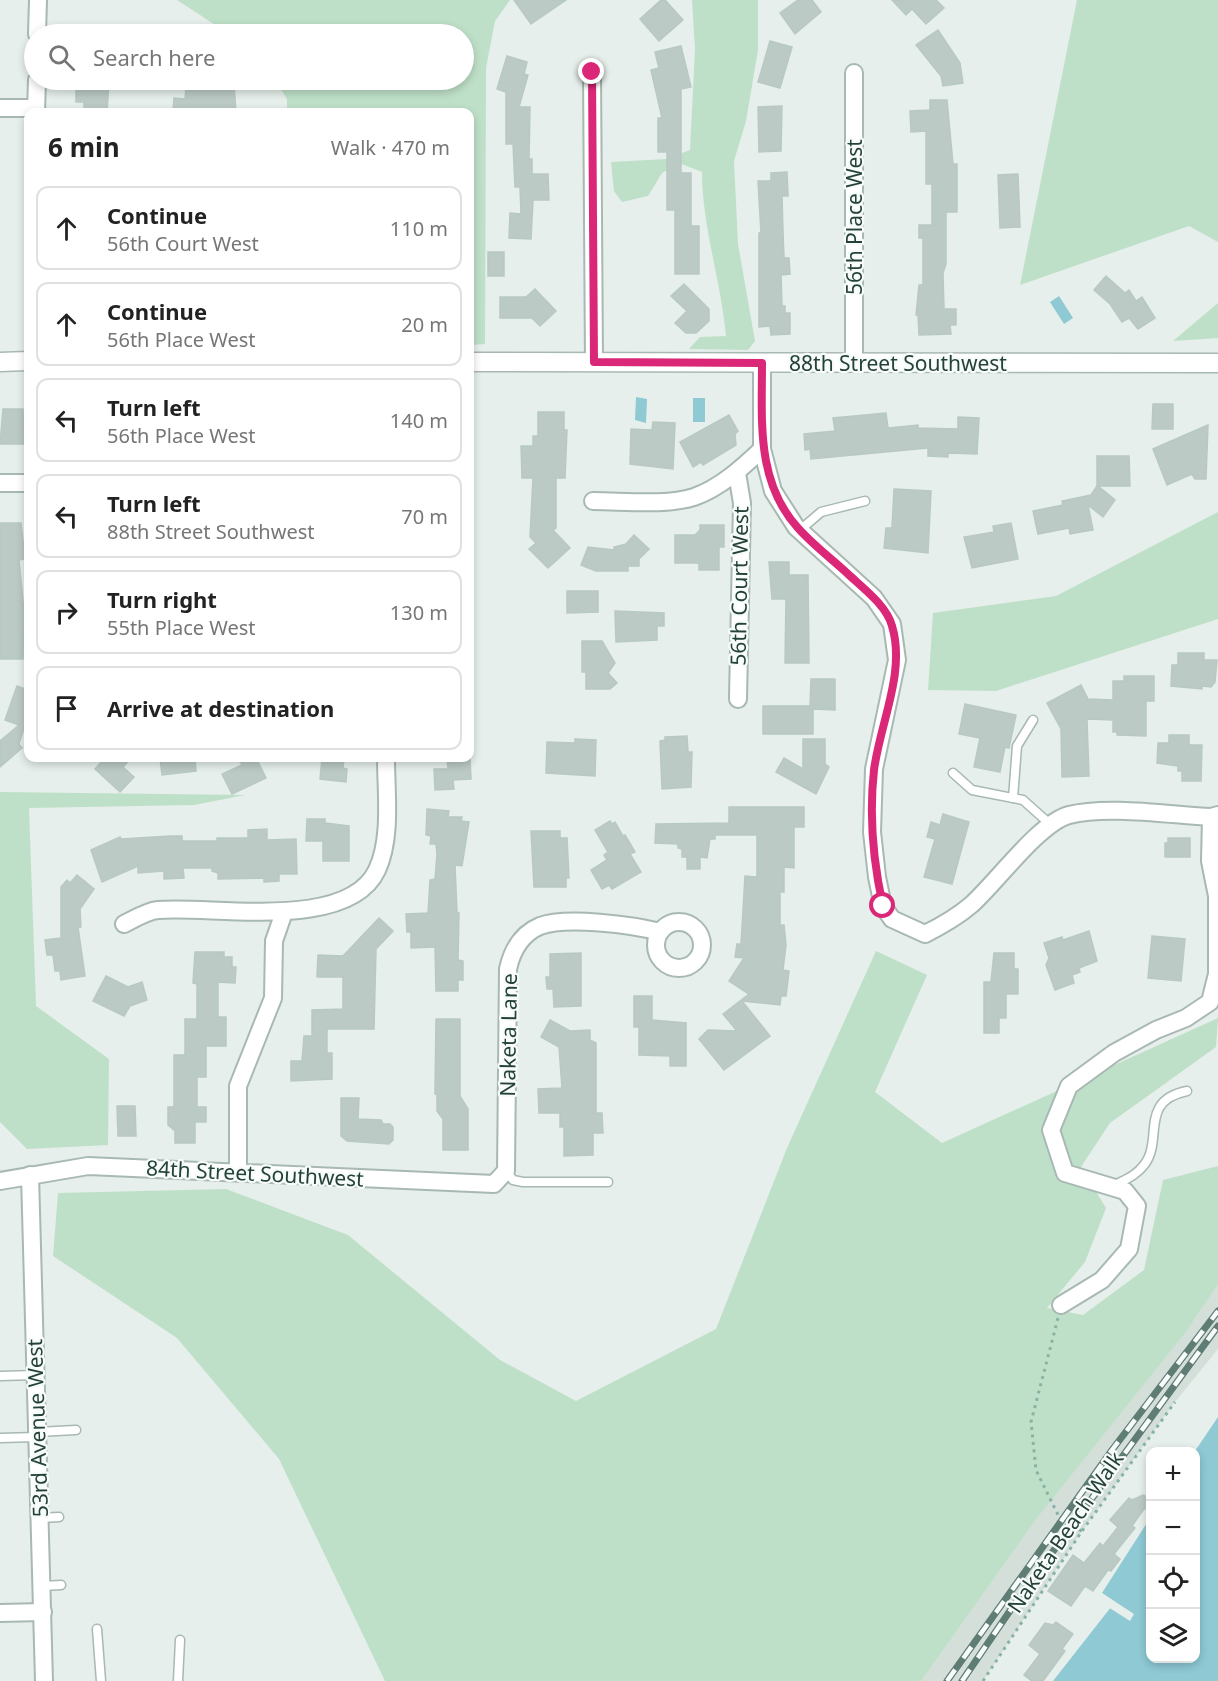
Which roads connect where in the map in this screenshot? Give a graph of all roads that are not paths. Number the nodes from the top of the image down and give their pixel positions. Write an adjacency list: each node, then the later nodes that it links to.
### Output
1 (38, 0): 2 (street)
2 (37, 24)
3 (592, 72): 12 (street)
4 (854, 73): 13 (street, 56th Place West)
5 (37, 90): 7 (street)
6 (0, 108): 8 (street)
7 (36, 108)
8 (24, 109)
9 (24, 361): 10 (street)
10 (0, 362)
11 (474, 362): 12 (street, 88th Street Southwest)
12 (594, 362): 14 (street, 88th Street Southwest)
13 (854, 362): 14 (street, 88th Street Southwest); 15 (street, 88th Street Southwest)
14 (762, 363): 16 (street)
15 (1218, 363)
16 (762, 449): 17 (street); 22 (street)
17 (737, 473): 20 (street); 23 (street, 56th Court West)
18 (0, 483): 19 (street)
19 (24, 483)
20 (593, 501)
21 (865, 501): 22 (lane)
22 (800, 530): 29 (street)
23 (738, 699)
24 (1033, 720): 27 (lane)
25 (386, 762): 30 (street)
26 (953, 772): 27 (lane)
27 (1013, 798): 29 (lane)
28 (1214, 816): 29 (street); 39 (street)
29 (1051, 826)
30 (284, 912): 31 (street); 35 (street)
31 (124, 924)
32 (660, 932): 34 (street, Naketa Lane)
33 (1187, 1091): 39 (lane)
34 (506, 1171): 35 (street, 84th Street Southwest); 38 (lane)
35 (238, 1172): 36 (street, 84th Street Southwest)
36 (30, 1175): 37 (street, 84th Street Southwest); 41 (street, 53rd Avenue West)
37 (0, 1181)
38 (609, 1182)
39 (1110, 1187): 40 (street)
40 (1061, 1305)
41 (36, 1375): 42 (lane); 44 (street, 53rd Avenue West)
42 (0, 1376)
43 (76, 1430): 44 (lane)
44 (38, 1434): 45 (lane); 47 (street, 53rd Avenue West)
45 (0, 1438)
46 (59, 1517): 47 (lane)
47 (40, 1518): 49 (street, 53rd Avenue West)
48 (61, 1585): 49 (lane)
49 (42, 1586): 50 (street, 53rd Avenue West)
50 (43, 1612): 51 (street); 54 (street, 53rd Avenue West)
51 (0, 1613)
52 (98, 1629): 55 (lane)
53 (180, 1640): 56 (lane)
54 (44, 1681)
55 (101, 1681)
56 (178, 1681)

